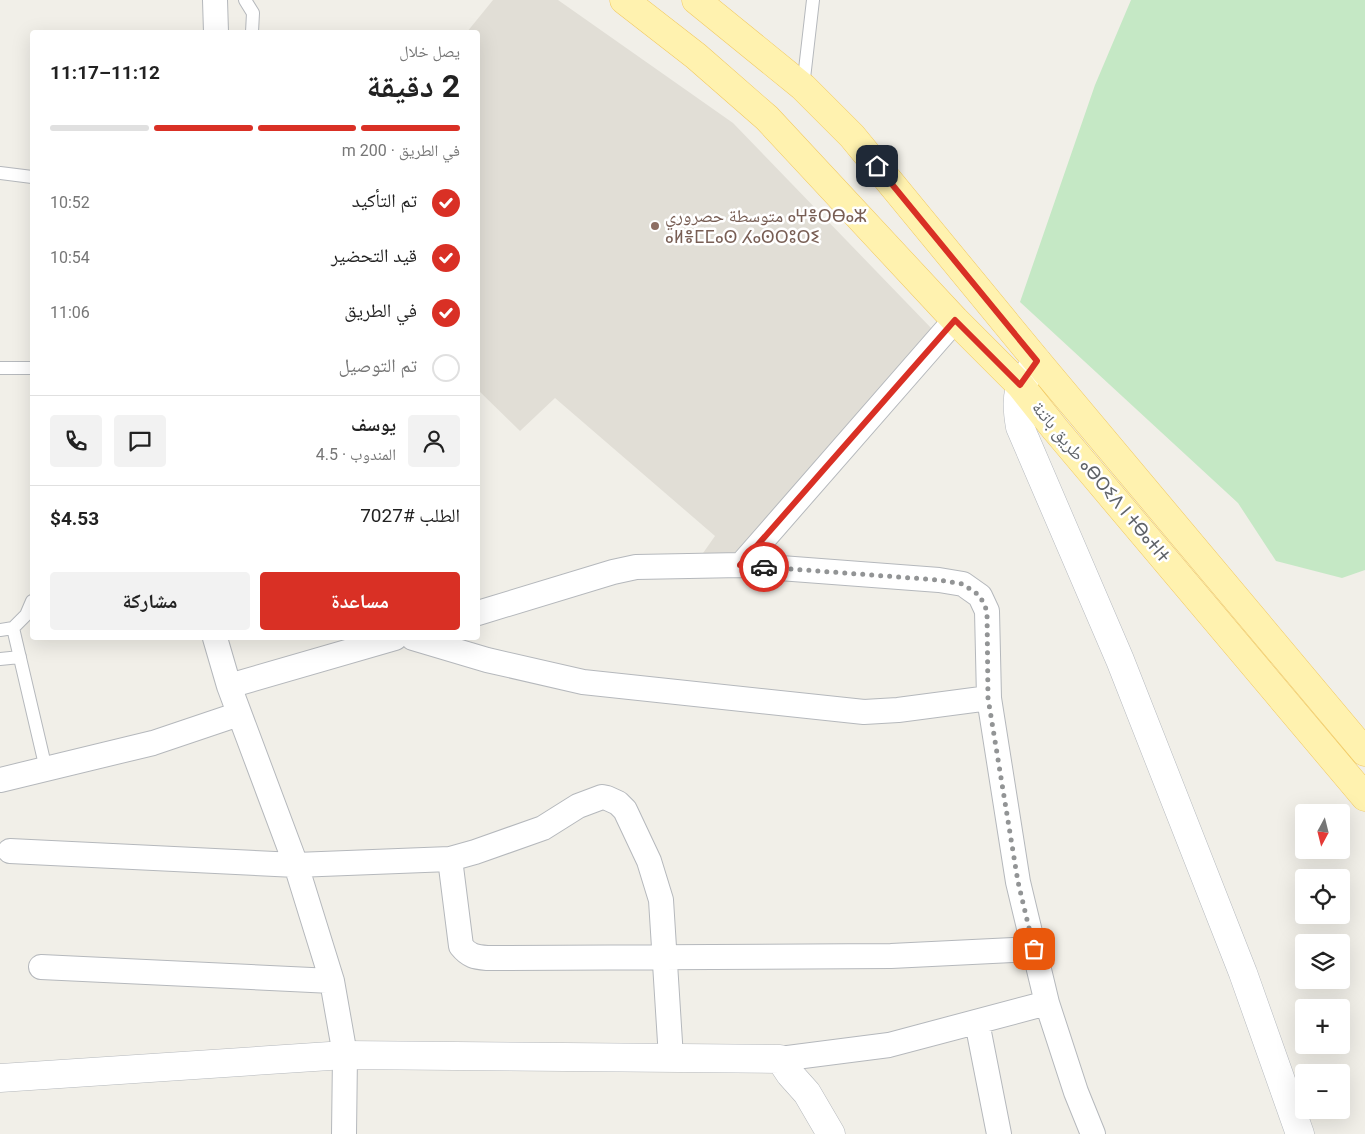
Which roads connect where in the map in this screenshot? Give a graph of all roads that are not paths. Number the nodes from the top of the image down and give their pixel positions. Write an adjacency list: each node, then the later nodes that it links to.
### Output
1 (214, 0): 6 (street)
2 (245, 0): 7 (lane)
3 (624, 0): 11 (main road, طريق باتنة ⴰⴱⵔⵉⴷ ⵏ ⵜⴱⴰⵜⵏⵜ)
4 (696, 0): 8 (main road, طريق باتنة ⴰⴱⵔⵉⴷ ⵏ ⵜⴱⴰⵜⵏⵜ)
5 (813, 0): 8 (lane)
6 (216, 30)
7 (252, 30)
8 (802, 87): 12 (main road, طريق باتنة ⴰⴱⵔⵉⴷ ⵏ ⵜⴱⴰⵜⵏⵜ)
9 (0, 173): 10 (lane)
10 (30, 177)
11 (955, 320): 15 (main road, طريق باتنة ⴰⴱⵔⵉⴷ ⵏ ⵜⴱⴰⵜⵏⵜ); 16 (street)
12 (1037, 361): 15 (street); 28 (main road, طريق باتنة ⴰⴱⵔⵉⴷ ⵏ ⵜⴱⴰⵜⵏⵜ)
13 (0, 368): 14 (lane)
14 (30, 368)
15 (1020, 385): 31 (main road, طريق باتنة ⴰⴱⵔⵉⴷ ⵏ ⵜⴱⴰⵜⵏⵜ); 49 (street)
16 (740, 565): 18 (street); 26 (street)
17 (30, 606): 19 (lane)
18 (480, 612)
19 (6, 629): 23 (lane)
20 (216, 640): 25 (street)
21 (388, 640): 25 (street)
22 (420, 640): 26 (street)
23 (20, 657): 24 (lane); 29 (lane)
24 (0, 659)
25 (229, 686): 27 (street)
26 (988, 698): 35 (street)
27 (240, 714): 29 (street); 34 (street)
28 (1365, 752)
29 (46, 769): 30 (street)
30 (0, 780)
31 (1365, 797)
32 (10, 851): 34 (street)
33 (450, 859): 34 (street); 36 (street); 36 (street)
34 (296, 865): 38 (street)
35 (1034, 949): 36 (street); 39 (street)
36 (664, 957): 42 (street)
37 (41, 968): 38 (street)
38 (332, 980): 41 (street)
39 (1046, 1003): 40 (street); 48 (street)
40 (977, 1022): 43 (street); 47 (street)
41 (345, 1055): 42 (street); 44 (street); 45 (street)
42 (671, 1058): 43 (street)
43 (780, 1059): 46 (street)
44 (0, 1078)
45 (344, 1134)
46 (830, 1134)
47 (999, 1134)
48 (1093, 1134)
49 (1300, 1134)

